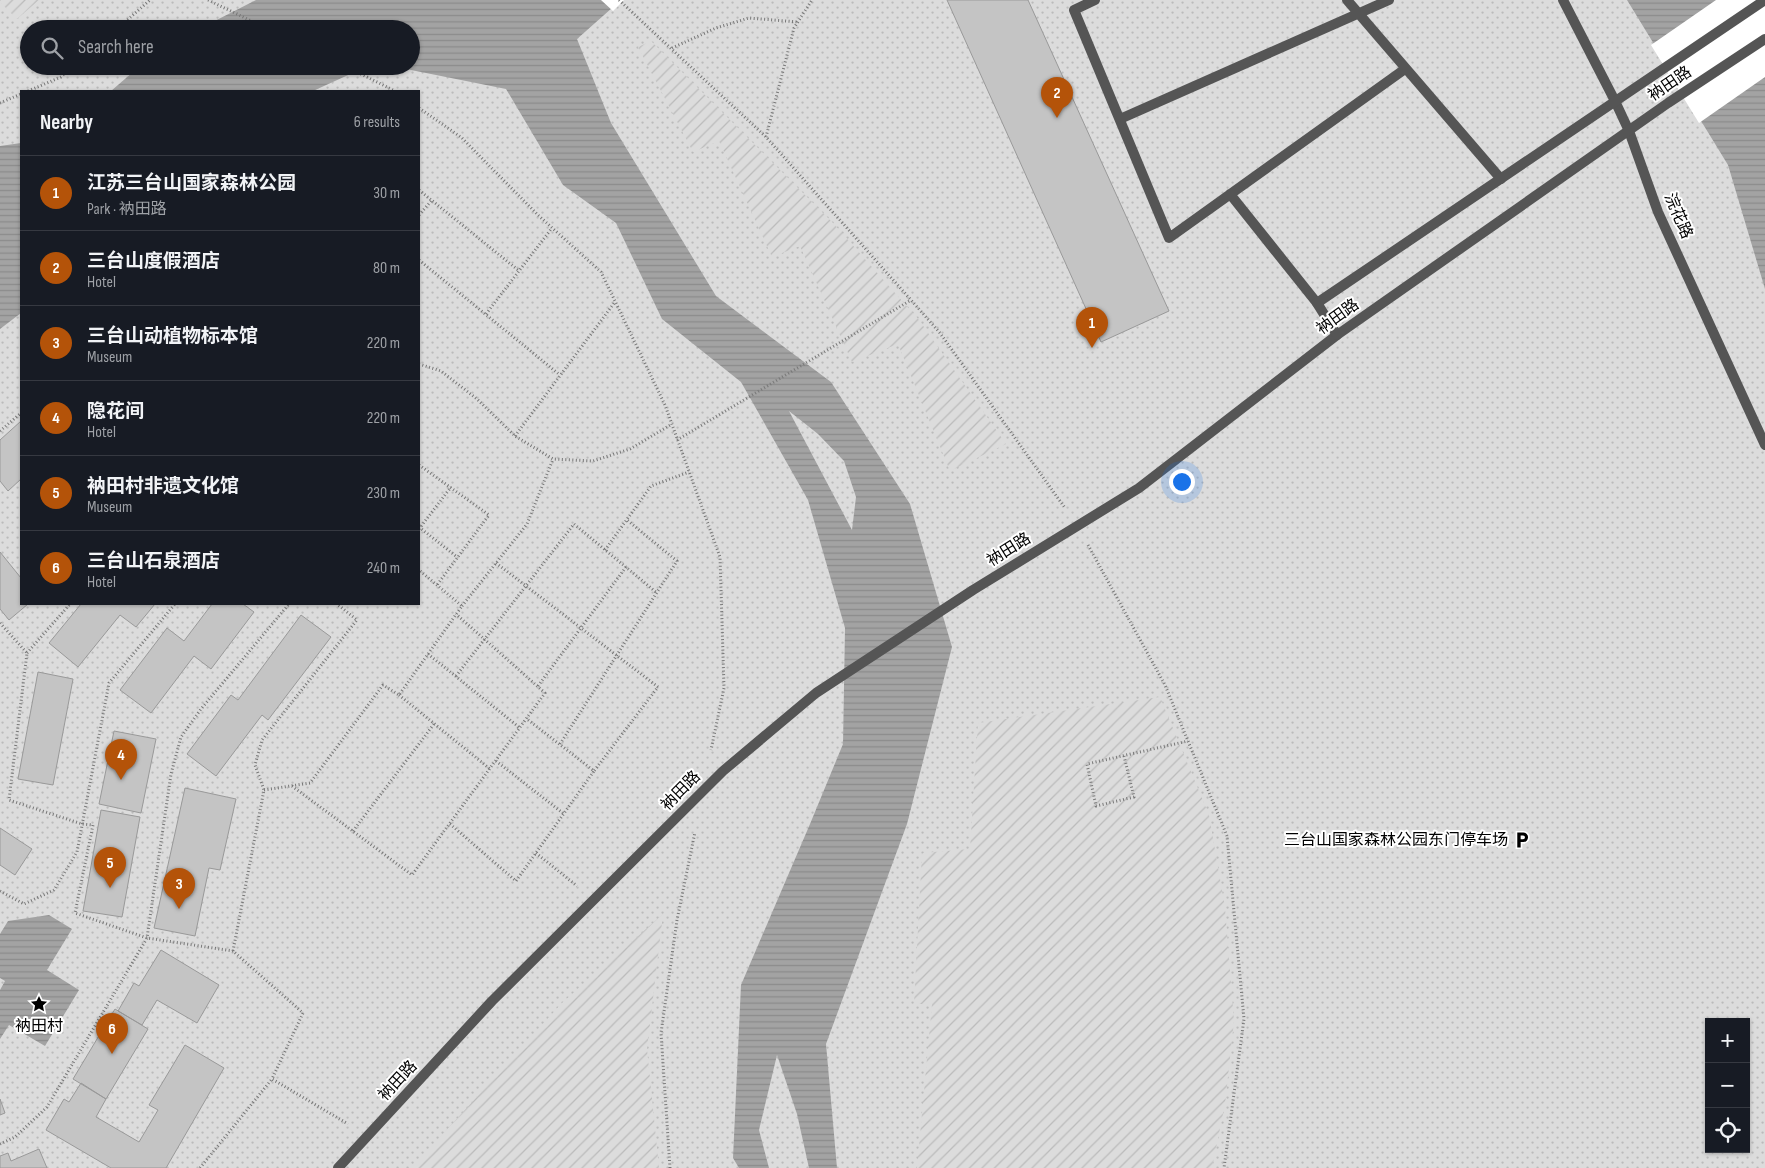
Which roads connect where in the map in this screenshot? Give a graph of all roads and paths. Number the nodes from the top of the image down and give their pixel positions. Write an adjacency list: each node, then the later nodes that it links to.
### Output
1 (150, 0): 11 (path)
2 (208, 0): 12 (path)
3 (620, 0): 14 (path)
4 (812, 0): 13 (path)
5 (1095, 0): 26 (street)
6 (1347, 0): 10 (street)
7 (1389, 0): 10 (street)
8 (1563, 0): 23 (street, 浣花路)
9 (1765, 0): 23 (street, 衲田路)
10 (1357, 14): 17 (street); 26 (street)
11 (127, 20)
12 (249, 20)
13 (798, 22): 16 (path); 28 (path)
14 (648, 25)
15 (1765, 39): 27 (street, 衲田路)
16 (672, 48)
17 (1405, 69): 29 (street); 31 (street)
18 (63, 75): 20 (path)
19 (364, 75): 21 (path)
20 (30, 90)
21 (393, 90)
22 (20, 94): 24 (path)
23 (1615, 101): 27 (street, 浣花路); 29 (street, 衲田路)
24 (0, 103)
25 (420, 109): 34 (path)
26 (1120, 119): 31 (street)
27 (1628, 131): 41 (street, 衲田路); 49 (street, 浣花路)
28 (766, 137)
29 (1501, 179): 39 (street, 衲田路)
30 (420, 191): 32 (path)
31 (1230, 194): 39 (street)
32 (432, 200): 33 (path); 36 (path)
33 (420, 214)
34 (552, 228): 36 (path); 38 (path)
35 (420, 261): 40 (path)
36 (518, 270): 40 (path)
37 (911, 300): 48 (path)
38 (615, 302): 43 (path); 45 (path)
39 (1317, 303): 41 (street)
40 (486, 314): 43 (path)
41 (1337, 336): 99 (street, 衲田路)
42 (420, 364): 47 (path)
43 (560, 375): 47 (path)
44 (20, 414): 46 (path)
45 (672, 424): 48 (path); 50 (path)
46 (0, 431)
47 (515, 436): 50 (path)
48 (677, 440): 52 (path)
49 (1765, 445)
50 (553, 459): 59 (path)
51 (420, 466): 53 (path)
52 (689, 472): 54 (path); 85 (path)
53 (450, 487): 55 (path); 58 (path)
54 (628, 520): 57 (path); 64 (path)
55 (420, 527)
56 (420, 529): 58 (path)
57 (605, 550): 60 (path); 63 (path)
58 (457, 557): 62 (path)
59 (496, 563): 63 (path); 69 (path)
60 (626, 567): 64 (path); 72 (path)
61 (420, 571): 62 (path)
62 (437, 585): 69 (path)
63 (526, 586): 72 (path); 73 (path)
64 (657, 592): 76 (path)
65 (69, 605): 74 (path)
66 (174, 605): 93 (path)
67 (288, 605): 100 (path)
68 (338, 605): 91 (path)
69 (462, 606): 70 (path)
70 (456, 614): 73 (path); 75 (path)
71 (0, 623): 74 (path)
72 (581, 628): 76 (path); 78 (path)
73 (485, 639): 77 (path); 78 (path)
74 (27, 653): 93 (path)
75 (428, 654): 77 (path); 79 (path)
76 (616, 656): 84 (path); 89 (path)
77 (456, 676): 82 (path)
78 (538, 686): 80 (path)
79 (399, 695): 81 (path); 90 (path)
80 (527, 718): 82 (path); 84 (path)
81 (434, 724): 88 (path); 96 (path)
82 (520, 728): 87 (path)
83 (1188, 741): 86 (path)
84 (560, 744): 89 (path)
85 (711, 753)
86 (1124, 756): 86 (path)
87 (496, 762): 88 (path); 92 (path)
88 (490, 769): 94 (path)
89 (594, 771): 92 (path)
90 (292, 786): 91 (path); 96 (path)
91 (264, 790): 101 (path)
92 (564, 814): 97 (path)
93 (82, 824): 98 (path); 100 (path)
94 (450, 824): 96 (path); 97 (path)
95 (696, 828): 107 (path)
96 (354, 831)
97 (536, 853): 99 (path)
98 (0, 891)
99 (594, 900): 103 (street, 衲田路)
100 (147, 938): 101 (path); 104 (path)
101 (233, 951): 102 (path)
102 (272, 1080): 103 (path); 105 (path)
103 (368, 1136): 106 (street, 衲田路)
104 (0, 1144)
105 (200, 1168)
106 (338, 1168)
107 (670, 1168)

